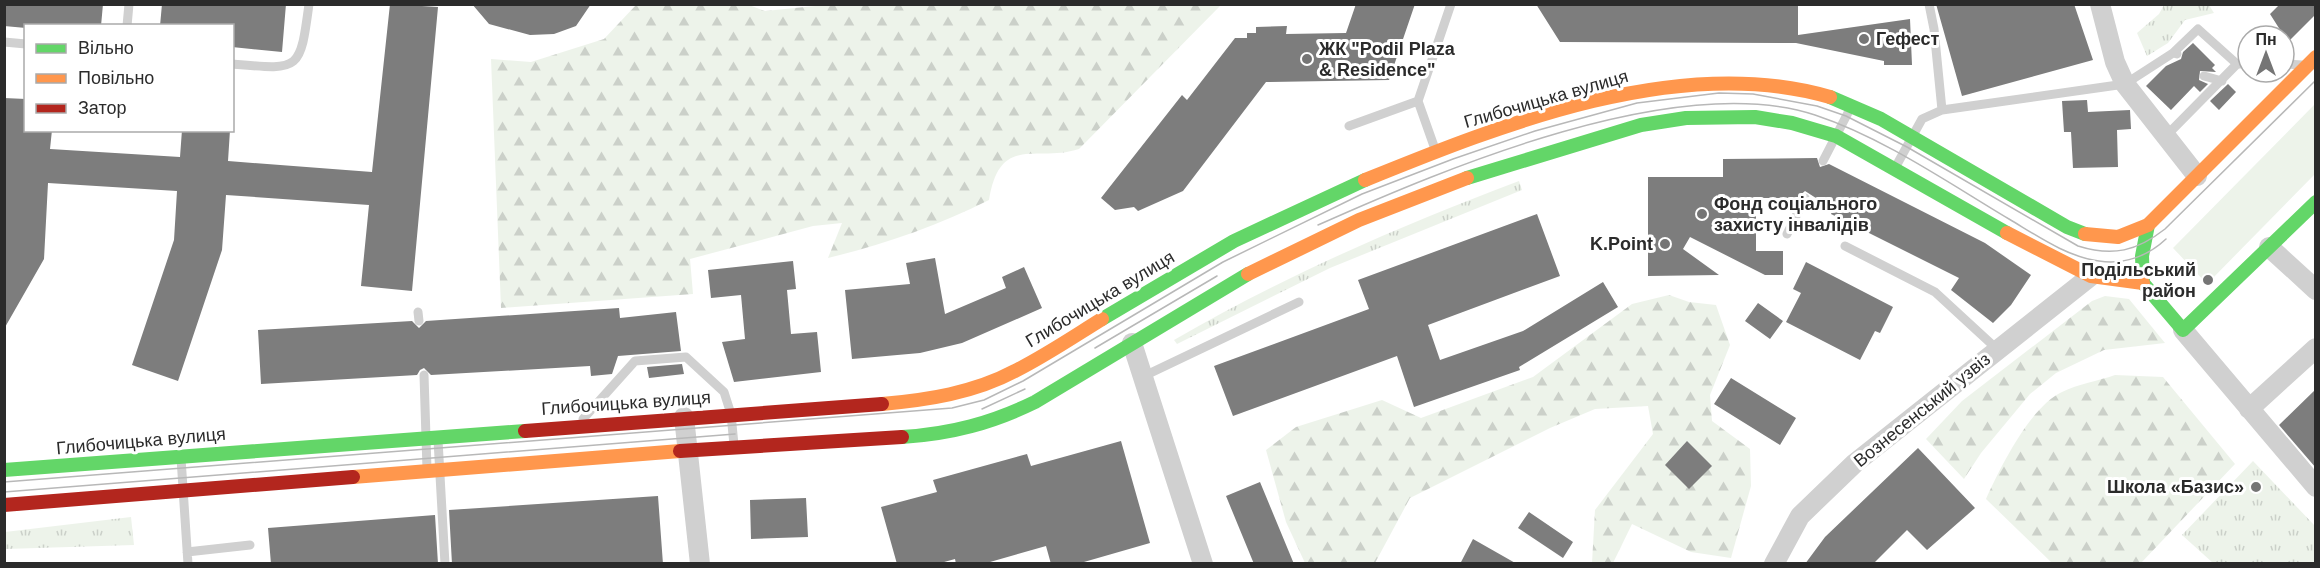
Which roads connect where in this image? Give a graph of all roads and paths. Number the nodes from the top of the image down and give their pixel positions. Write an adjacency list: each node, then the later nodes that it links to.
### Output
1 (129, 4): 6 (lane)
2 (309, 4): 12 (lane)
3 (1451, 4): 17 (lane)
4 (1929, 4): 19 (lane)
5 (2100, 4): 16 (street)
6 (127, 24)
7 (4, 42): 8 (lane)
8 (24, 44)
9 (2312, 61): 11 (lane); 27 (main road)
10 (2236, 63): 16 (lane)
11 (2296, 63)
12 (234, 64)
13 (2236, 65): 15 (lane)
14 (2204, 76): 15 (lane)
15 (2222, 81): 22 (lane)
16 (2125, 84): 19 (lane); 22 (street)
17 (1418, 101): 20 (lane); 24 (lane)
18 (1852, 105): 21 (lane); 23 (main road, Глибочицька вулиця); 24 (main road, Глибочицька вулиця)
19 (1942, 110): 23 (lane)
20 (1349, 126)
21 (1836, 136): 25 (lane); 26 (main road); 39 (main road)
22 (2165, 137): 27 (street)
23 (1912, 138): 26 (lane); 30 (main road, Глибочицька вулиця)
24 (1435, 152): 45 (main road, Глибочицька вулиця)
25 (1823, 161)
26 (1896, 168): 34 (main road)
27 (2197, 176): 30 (main road)
28 (1805, 198): 31 (lane)
29 (2316, 201): 33 (main road)
30 (2148, 225): 35 (main road)
31 (1787, 234)
32 (1845, 246): 41 (lane)
33 (2269, 247): 36 (street); 38 (main road)
34 (2091, 276): 35 (main road); 41 (street, Вознесенський узвіз)
35 (2143, 283): 38 (main road)
36 (2316, 290)
37 (1299, 303): 43 (lane)
38 (2183, 330): 44 (street)
39 (1132, 343): 43 (street); 49 (main road)
40 (2316, 348): 44 (street)
41 (1998, 350): 63 (street, Вознесенський узвіз)
42 (424, 375): 48 (lane)
43 (1142, 377): 62 (street)
44 (2249, 409): 54 (street)
45 (731, 414): 46 (main road, Глибочицька вулиця); 47 (lane); 49 (lane)
46 (684, 417): 47 (main road, Глибочицька вулиця); 50 (street)
47 (578, 425): 48 (main road, Глибочицька вулиця)
48 (431, 436): 51 (main road, Глибочицька вулиця); 53 (lane)
49 (734, 447): 50 (main road)
50 (687, 451): 53 (main road); 61 (street)
51 (181, 456): 52 (main road, Глибочицька вулиця); 55 (lane)
52 (4, 470)
53 (433, 472): 55 (main road); 60 (lane)
54 (2316, 487)
55 (183, 492): 56 (main road); 58 (lane)
56 (4, 505)
57 (250, 545): 58 (lane)
58 (187, 552): 59 (lane)
59 (188, 564)
60 (445, 564)
61 (699, 564)
62 (1203, 564)
63 (1774, 564)

